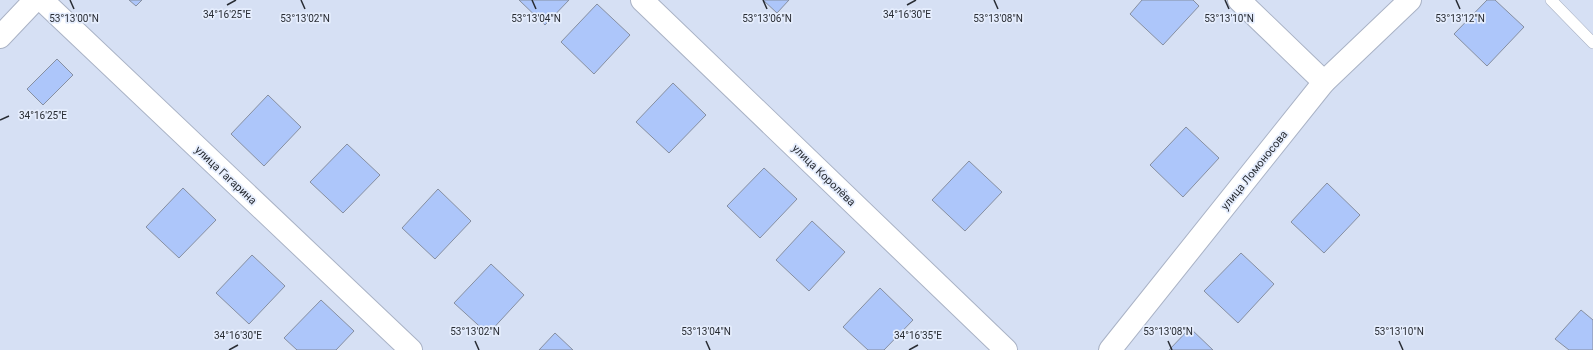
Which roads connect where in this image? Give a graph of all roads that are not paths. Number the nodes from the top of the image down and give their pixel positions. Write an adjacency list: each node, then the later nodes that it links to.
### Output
1 (35, 0): 7 (street)
2 (42, 0): 10 (street, улица Гагарина)
3 (642, 0): 11 (street, улица Королёва)
4 (1239, 0): 9 (street)
5 (1410, 0): 9 (street, улица Ломоносова)
6 (1551, 0): 8 (lane)
7 (0, 37)
8 (1593, 43)
9 (1324, 82): 12 (street, улица Ломоносова)
10 (411, 350)
11 (1006, 350)
12 (1110, 350)

